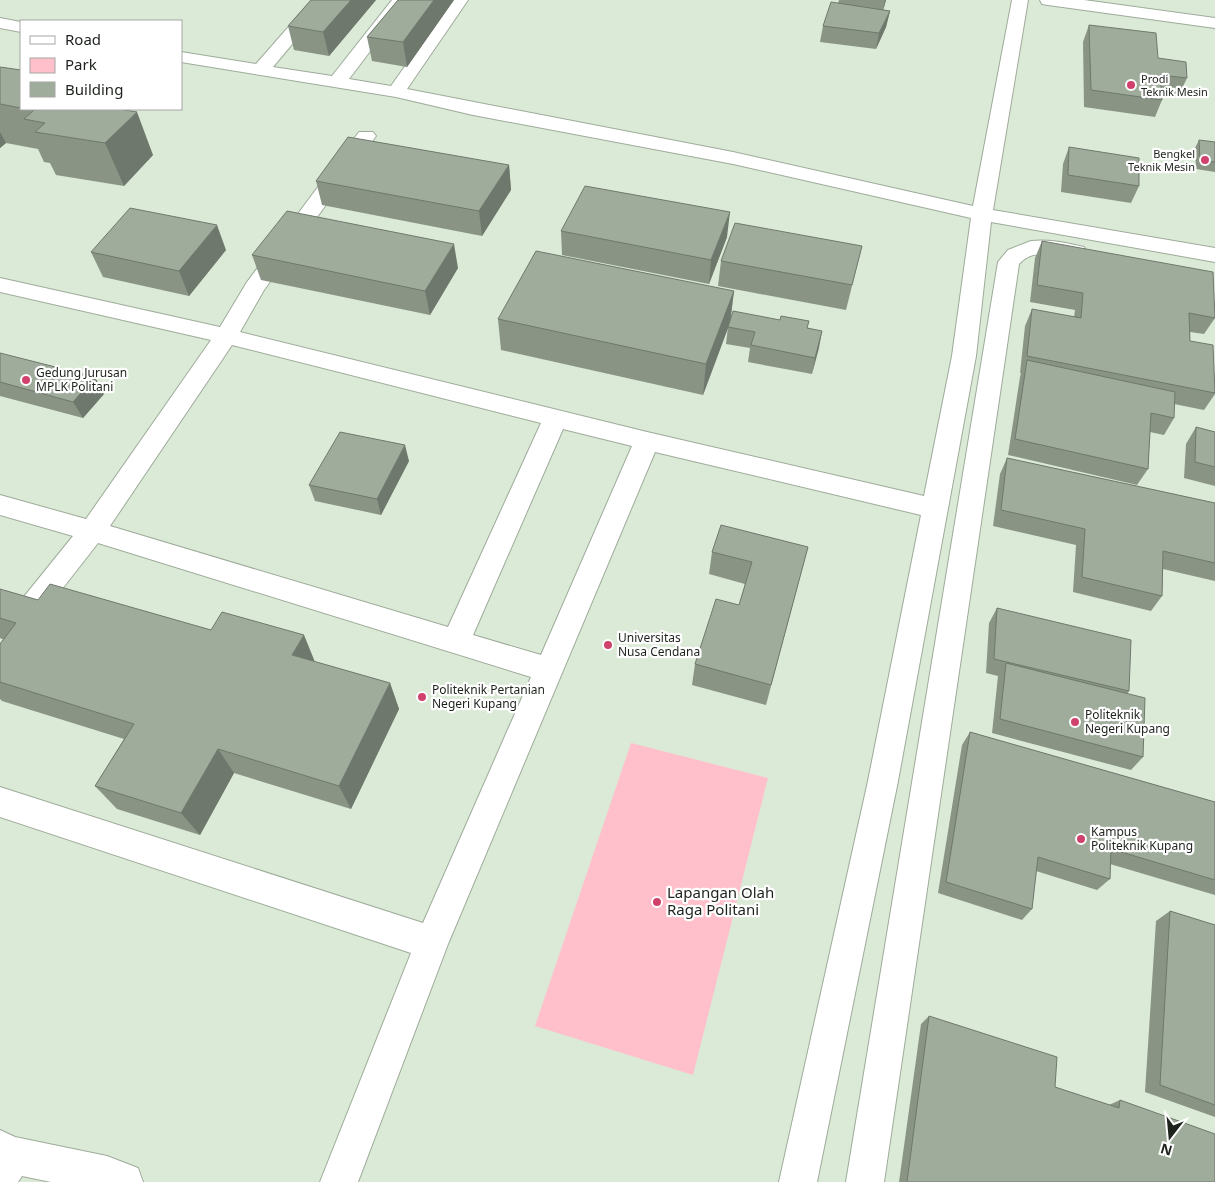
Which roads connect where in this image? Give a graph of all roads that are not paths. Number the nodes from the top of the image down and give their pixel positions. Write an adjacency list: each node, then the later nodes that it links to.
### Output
1 (321, 0): 10 (street)
2 (401, 0): 11 (street)
3 (460, 0): 12 (street)
4 (1020, 0): 14 (street)
5 (1048, 0): 7 (street)
6 (0, 23): 8 (street)
7 (1215, 23)
8 (20, 27)
9 (182, 56): 10 (street)
10 (260, 70): 11 (street)
11 (336, 82): 12 (street)
12 (396, 92): 14 (street)
13 (366, 136): 18 (street)
14 (982, 214): 15 (street); 22 (street)
15 (1215, 255)
16 (1215, 280): 33 (street)
17 (0, 285): 18 (street)
18 (226, 336): 19 (street); 23 (street)
19 (555, 418): 20 (street); 25 (street)
20 (647, 441): 22 (street); 26 (street)
21 (0, 505): 23 (street)
22 (934, 508): 32 (street)
23 (92, 531): 24 (street); 25 (street)
24 (24, 617)
25 (456, 641): 26 (street)
26 (549, 670): 28 (street)
27 (0, 802): 28 (street)
28 (432, 943): 31 (street)
29 (4, 1160): 30 (street)
30 (124, 1182)
31 (339, 1182)
32 (798, 1182)
33 (865, 1182)

